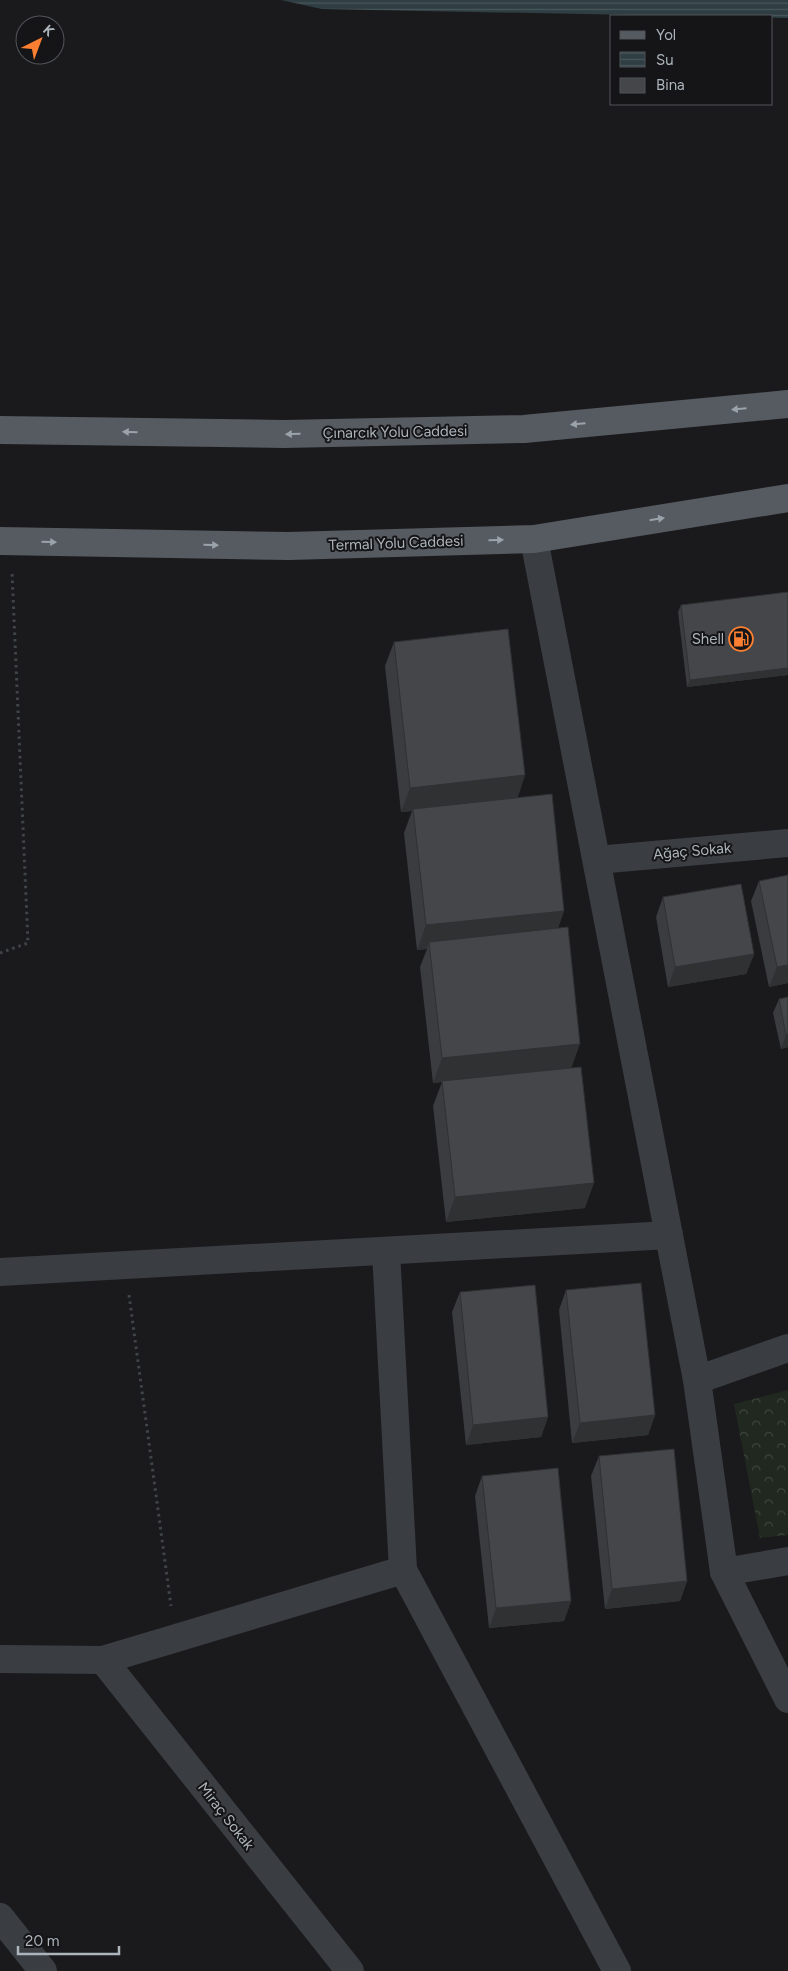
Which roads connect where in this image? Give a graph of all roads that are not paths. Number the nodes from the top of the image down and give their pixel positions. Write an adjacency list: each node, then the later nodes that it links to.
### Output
1 (788, 404): 2 (main road, Çınarcık Yolu Caddesi, one-way to 2)
2 (0, 430)
3 (788, 498): 4 (main road, Termal Yolu Caddesi, one-way to 3)
4 (534, 539): 5 (main road, Termal Yolu Caddesi, one-way to 4); 7 (street)
5 (6, 541)
6 (788, 843): 7 (street, Ağaç Sokak)
7 (596, 860): 8 (street)
8 (669, 1236): 9 (street); 12 (street)
9 (386, 1250): 10 (street); 14 (street)
10 (0, 1272)
11 (788, 1348): 12 (street)
12 (697, 1380): 15 (street)
13 (788, 1562): 15 (street)
14 (402, 1570): 17 (street); 22 (street)
15 (724, 1572): 18 (street)
16 (0, 1660): 17 (street)
17 (103, 1660): 21 (street, Miraç Sokak)
18 (788, 1699)
19 (0, 1917): 20 (street)
20 (43, 1971)
21 (350, 1971)
22 (617, 1971)

